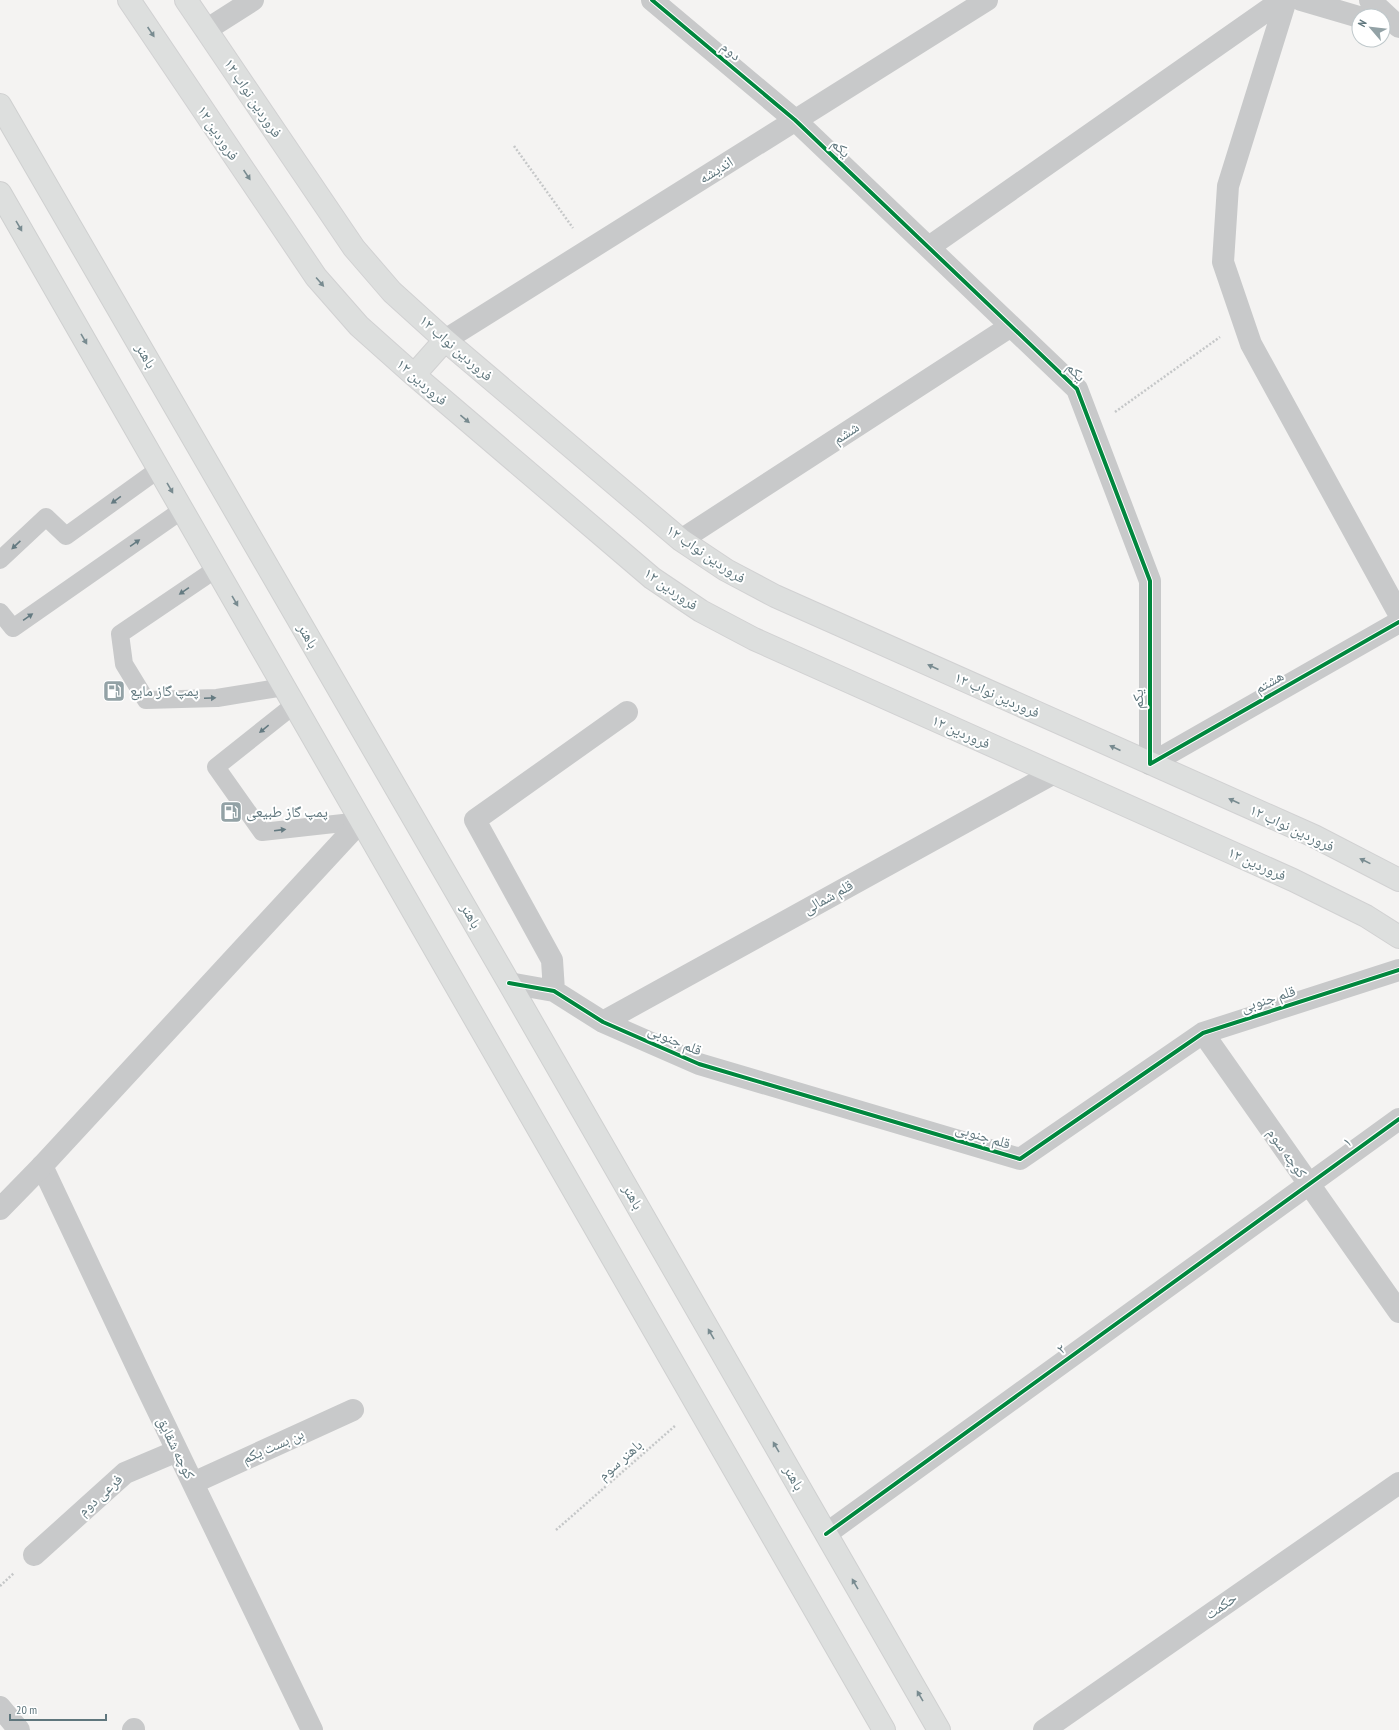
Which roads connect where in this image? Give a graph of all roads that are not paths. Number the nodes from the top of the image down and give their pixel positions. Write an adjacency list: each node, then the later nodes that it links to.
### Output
1 (129, 0): 19 (main road, ۱۲ فروردین, one-way to 19)
2 (186, 0): 12 (main road, ۱۲ فروردین نواب)
3 (253, 0): 12 (street)
4 (652, 0): 14 (street, دوم)
5 (987, 0): 14 (street, اندیشه)
6 (1282, 0): 16 (street)
7 (1286, 0): 26 (street)
8 (1301, 0): 10 (street)
9 (1370, 0): 11 (street)
10 (1351, 15)
11 (1399, 28)
12 (206, 30): 18 (main road, ۱۲ فروردین نواب)
13 (0, 105): 36 (main road, باهنر)
14 (795, 120): 16 (street, یکم); 18 (street, اندیشه)
15 (0, 193): 20 (main road, one-way to 20)
16 (928, 247): 17 (street, یکم)
17 (1011, 326): 22 (street, ششم); 30 (street, یکم)
18 (445, 340): 19 (main road); 22 (main road, ۱۲ فروردین نواب)
19 (414, 375): 31 (main road, ۱۲ فروردین, one-way to 31)
20 (159, 469): 21 (main road, one-way to 21); 23 (lane, one-way to 23)
21 (182, 510): 24 (main road); 25 (lane, one-way to 21)
22 (681, 540): 30 (main road, ۱۲ فروردین نواب, one-way to 22)
23 (0, 560)
24 (216, 569): 28 (main road, one-way to 28); 28 (lane, one-way to 28)
25 (0, 612)
26 (1399, 614)
27 (1399, 622): 30 (street, هشتم)
28 (289, 696): 32 (main road); 32 (lane, one-way to 32)
29 (627, 712): 37 (street)
30 (1150, 764): 33 (main road, ۱۲ فروردین نواب, one-way to 30)
31 (1054, 773): 34 (main road, ۱۲ فروردین); 38 (street, قلم شمالی)
32 (361, 821): 41 (street); 54 (main road)
33 (1399, 880)
34 (1399, 937)
35 (1399, 970): 39 (street, قلم جنوبی)
36 (509, 983): 37 (street); 49 (main road, باهنر, one-way to 36)
37 (554, 991): 38 (street)
38 (602, 1022): 39 (street, قلم جنوبی)
39 (1203, 1033): 42 (street, کوچه سوم)
40 (1399, 1118): 42 (street, ۱)
41 (42, 1166): 43 (street); 46 (street, کوچه شقایق)
42 (1309, 1185): 44 (street, کوچه سوم); 49 (street, ۲)
43 (0, 1209)
44 (1399, 1312)
45 (353, 1410): 47 (street, بن بست یکم)
46 (177, 1451): 47 (street, کوچه شقایق); 50 (street, فرعی دوم)
47 (192, 1483): 53 (street, کوچه شقایق)
48 (1399, 1483): 56 (street, حکمت)
49 (826, 1534): 55 (main road, باهنر, one-way to 49)
50 (34, 1555)
51 (0, 1707): 52 (street)
52 (19, 1730)
53 (312, 1730)
54 (884, 1730)
55 (939, 1730)
56 (1044, 1730)

